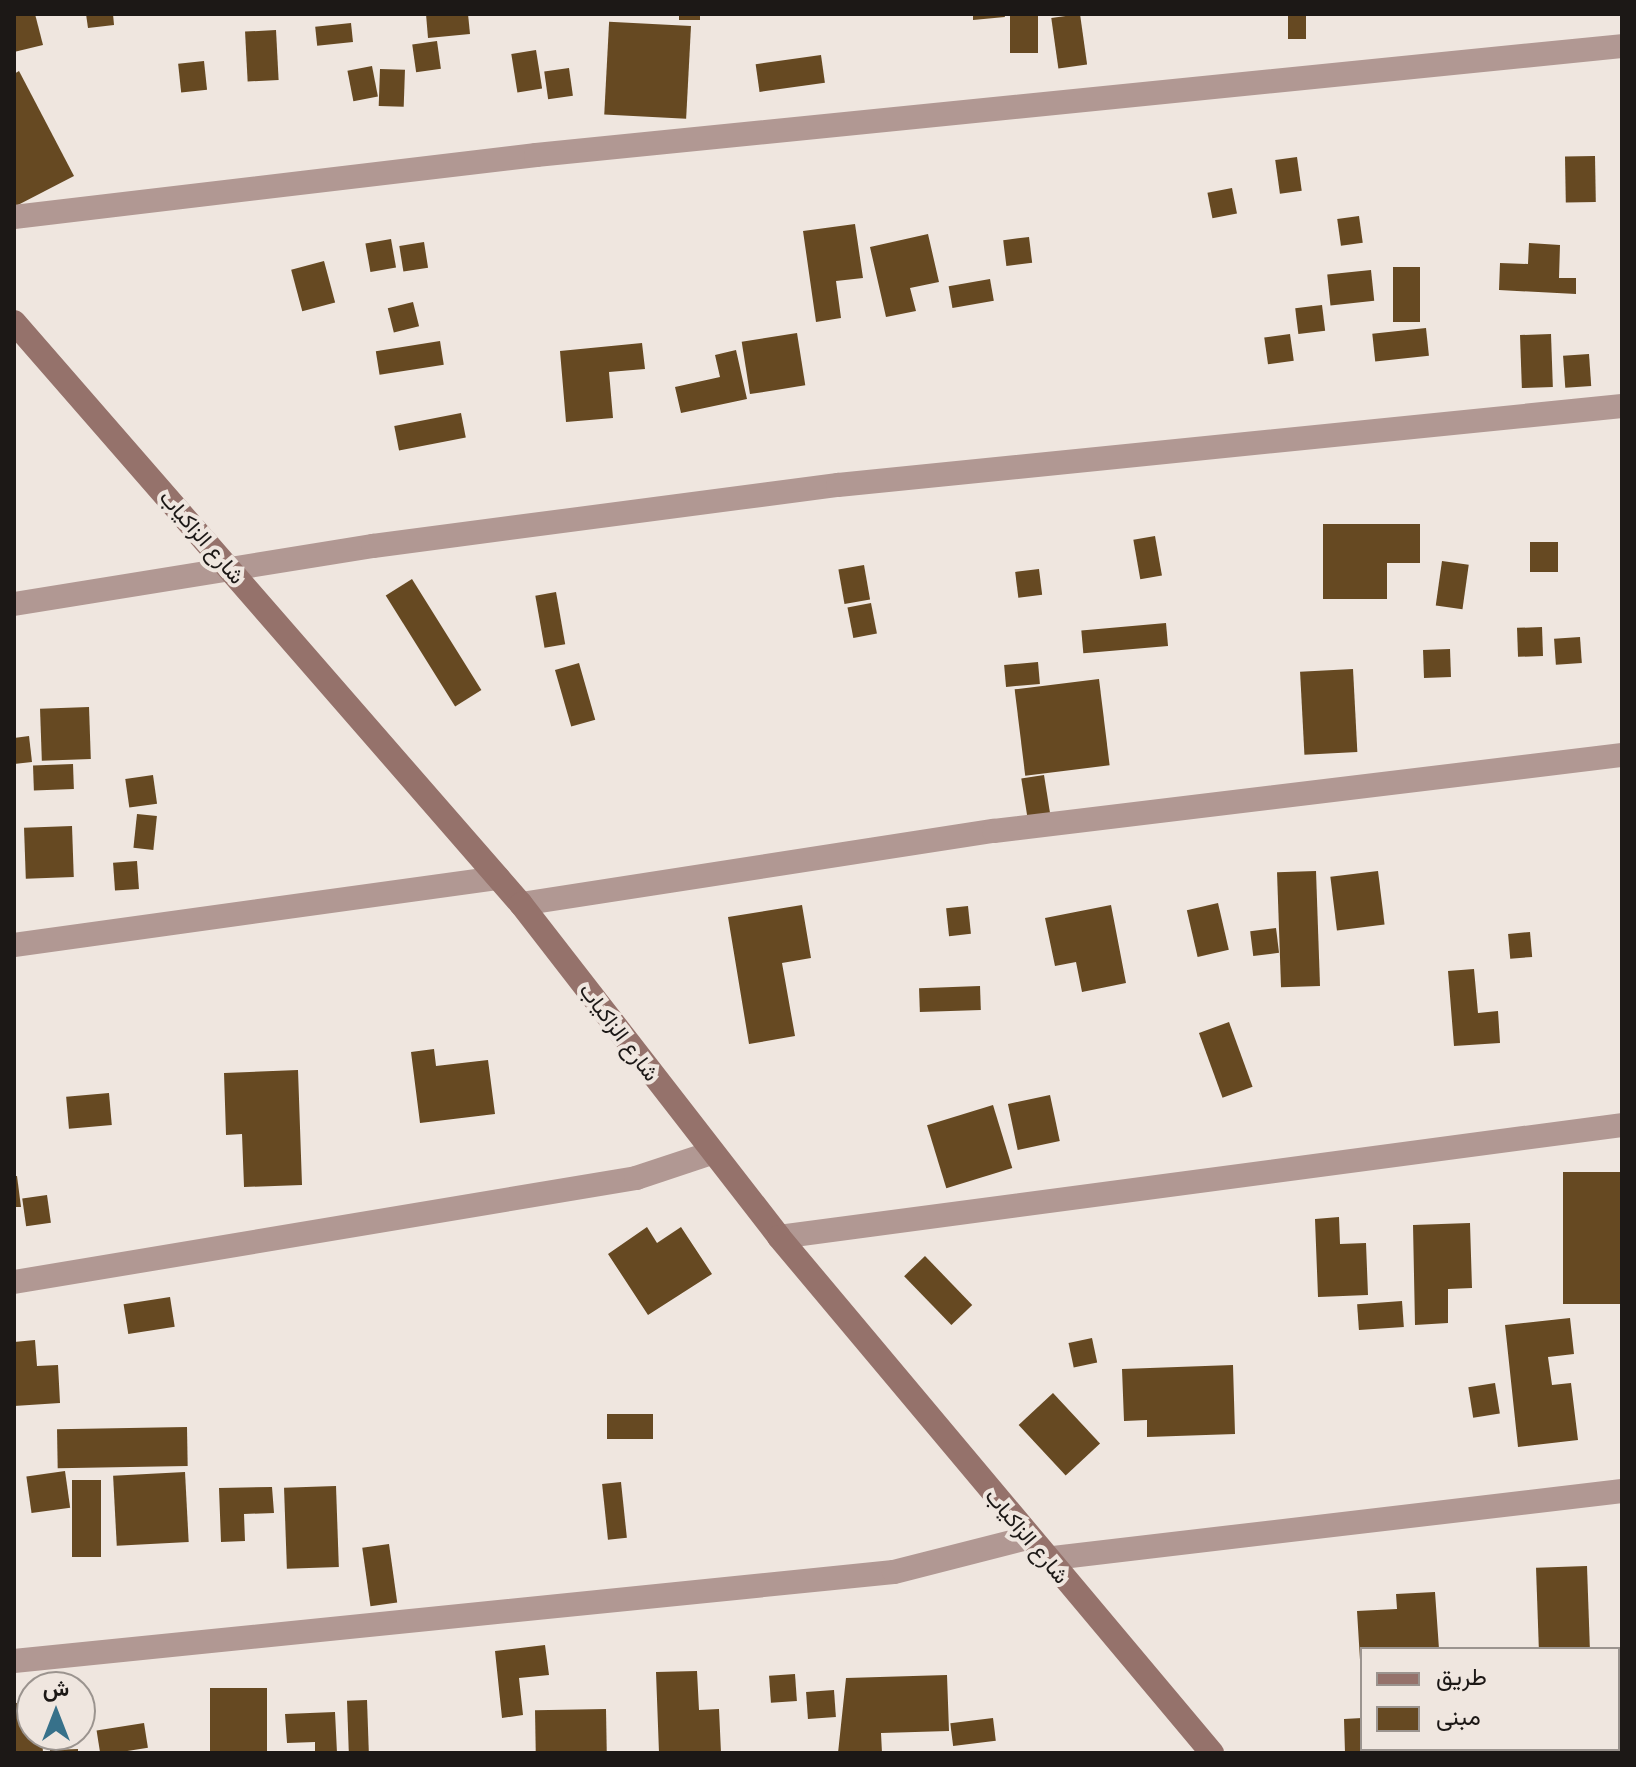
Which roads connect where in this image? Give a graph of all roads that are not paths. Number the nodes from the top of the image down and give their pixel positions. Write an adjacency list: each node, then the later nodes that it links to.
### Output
1 (1622, 46): 2 (street)
2 (14, 217)
3 (14, 322): 5 (street, شارع الزاكياب)
4 (1622, 406): 5 (street)
5 (230, 569): 6 (street); 8 (street, شارع الزاكياب)
6 (14, 604)
7 (1622, 755): 9 (street)
8 (498, 878): 9 (street, شارع الزاكياب); 10 (street)
9 (521, 904): 12 (street, شارع الزاكياب)
10 (14, 945)
11 (1622, 1125): 13 (street)
12 (711, 1153): 13 (street, شارع الزاكياب); 14 (street)
13 (779, 1237): 16 (street, شارع الزاكياب)
14 (14, 1282)
15 (1622, 1491): 17 (street)
16 (1027, 1538): 17 (street, شارع الزاكياب); 18 (street)
17 (1045, 1559): 19 (street, شارع الزاكياب)
18 (14, 1661)
19 (1212, 1753)

